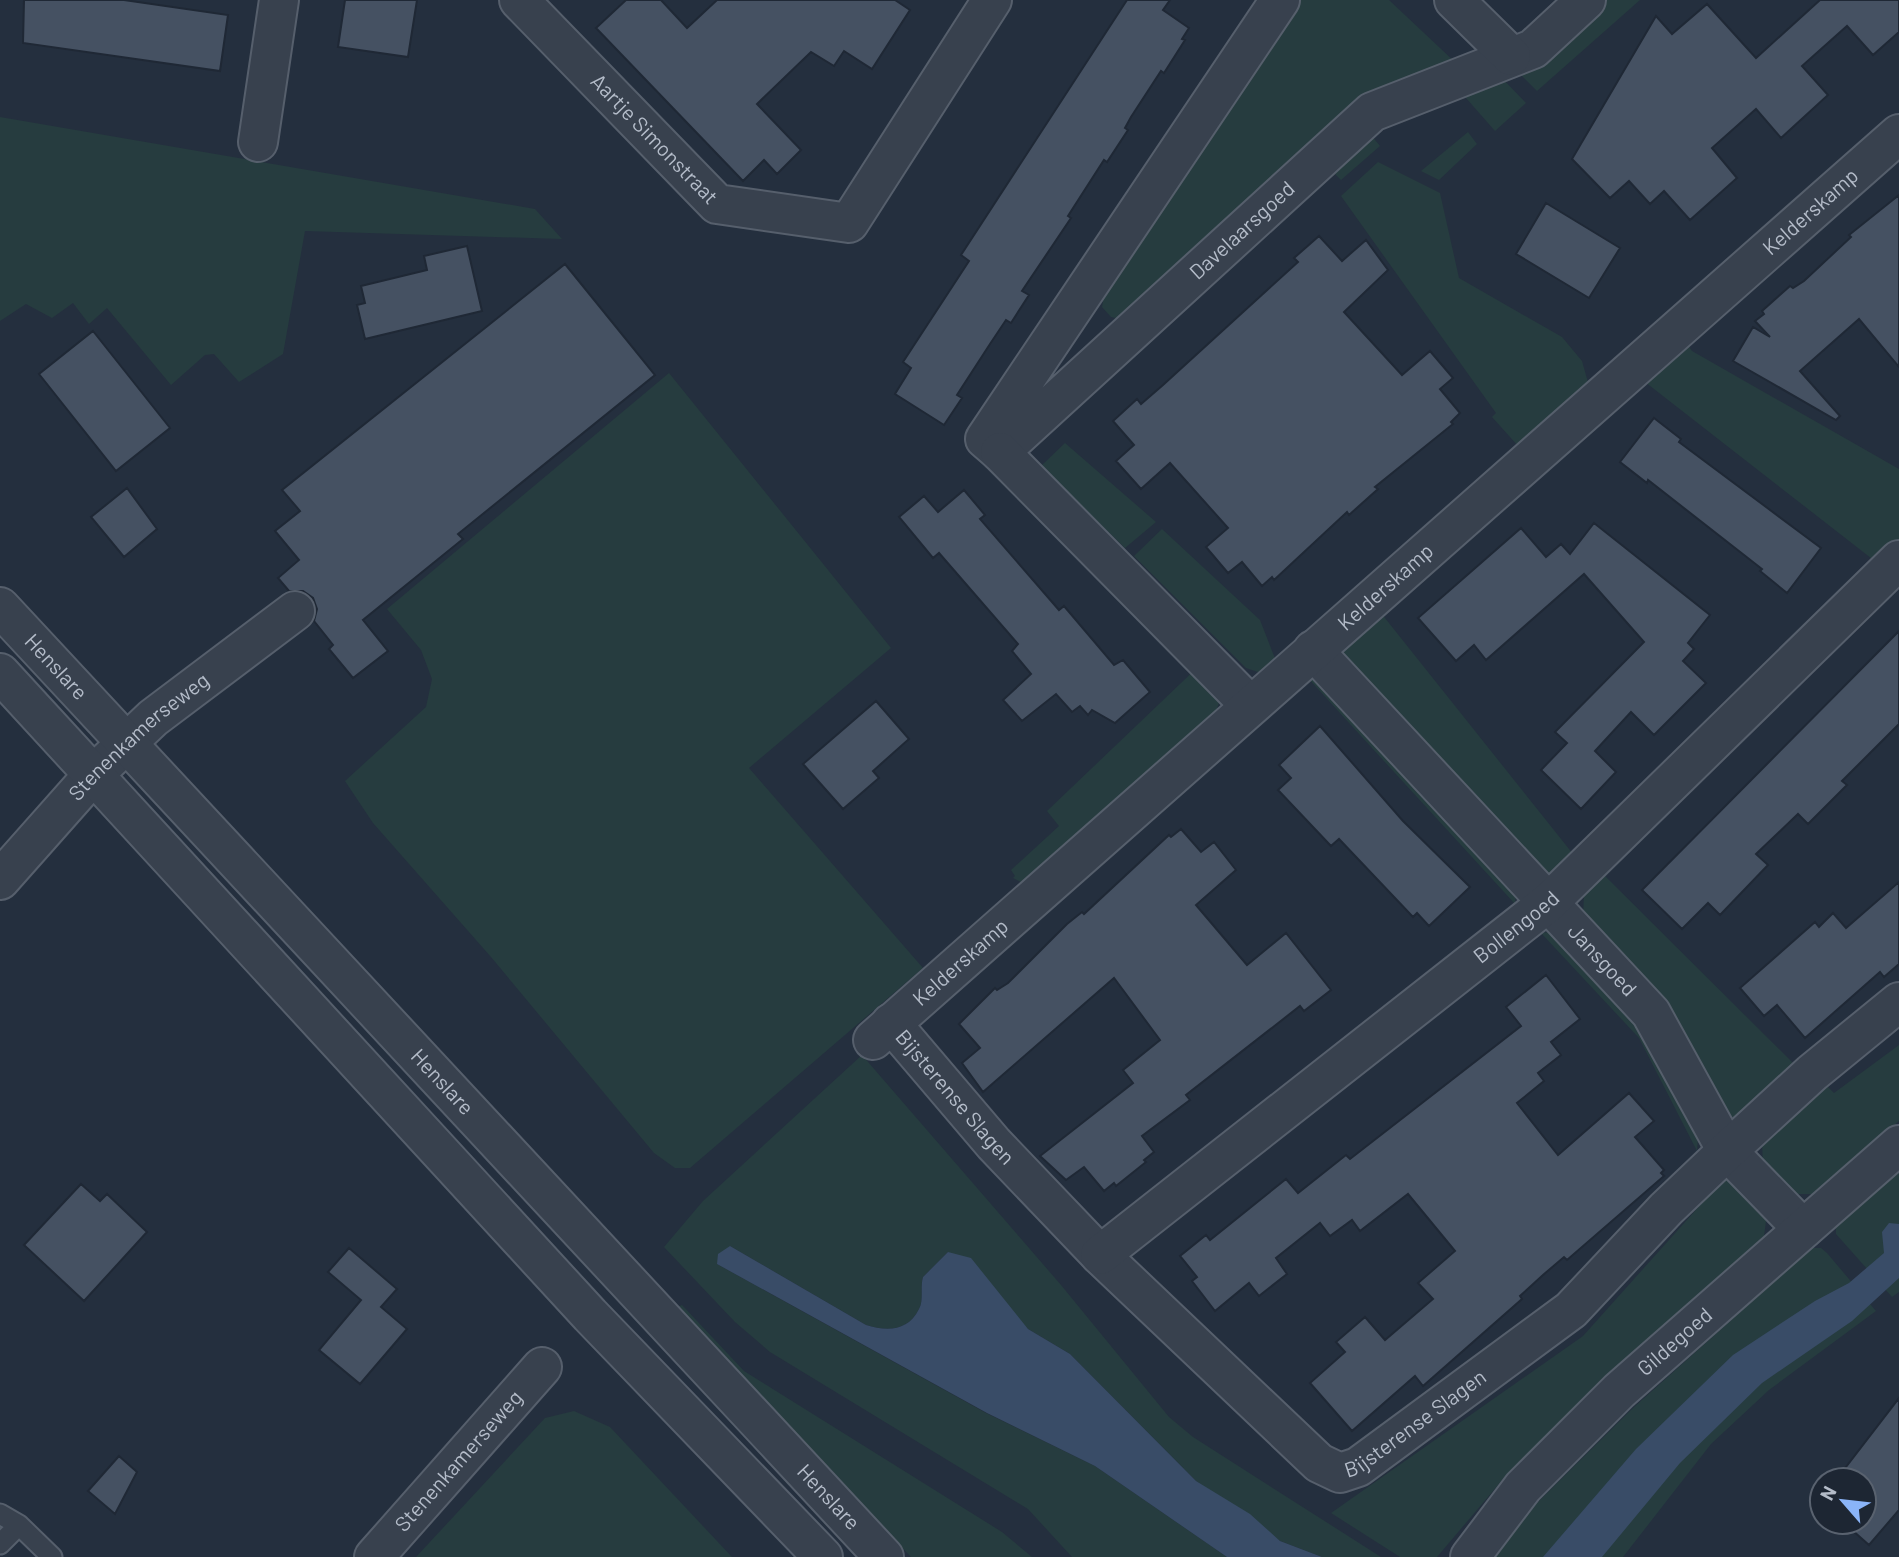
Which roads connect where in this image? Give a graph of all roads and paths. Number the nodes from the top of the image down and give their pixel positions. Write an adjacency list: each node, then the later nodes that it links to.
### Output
1 (279, 0): 9 (street)
2 (519, 0): 3 (street, Aartje Simonstraat)
3 (992, 0)
4 (1280, 0): 10 (street)
5 (1454, 0): 7 (street)
6 (1586, 0): 7 (street, Davelaarsgoed)
7 (1511, 56): 10 (street, Davelaarsgoed)
8 (1899, 134): 14 (street, Kelderskamp)
9 (258, 142)
10 (1000, 452): 16 (street)
11 (1899, 560): 20 (street, Bollengoed)
12 (0, 607): 17 (street, Henslare)
13 (295, 611): 17 (street, Stenenkamerseweg)
14 (1313, 650): 16 (street, Kelderskamp); 20 (street, Jansgoed)
15 (0, 673): 18 (street)
16 (1250, 705): 22 (street, Kelderskamp)
17 (127, 743): 18 (street, Stenenkamerseweg); 34 (street, Henslare)
18 (93, 775): 19 (street, Stenenkamerseweg); 33 (street)
19 (0, 880)
20 (1549, 902): 24 (street, Jansgoed); 26 (street, Bollengoed)
21 (1899, 1002): 24 (street, Bijsterense Slagen)
22 (882, 1031): 26 (street, Bijsterense Slagen)
23 (1899, 1145): 25 (street, Gildegoed)
24 (1727, 1151): 25 (street, Jansgoed); 26 (street, Bijsterense Slagen)
25 (1803, 1229): 35 (street, Gildegoed)
26 (1100, 1255)
27 (542, 1367): 32 (street, Stenenkamerseweg)
28 (0, 1514): 29 (lane)
29 (19, 1525): 30 (lane); 31 (lane)
30 (0, 1544)
31 (52, 1557)
32 (374, 1557)
33 (823, 1557)
34 (884, 1557)
35 (1470, 1557)

